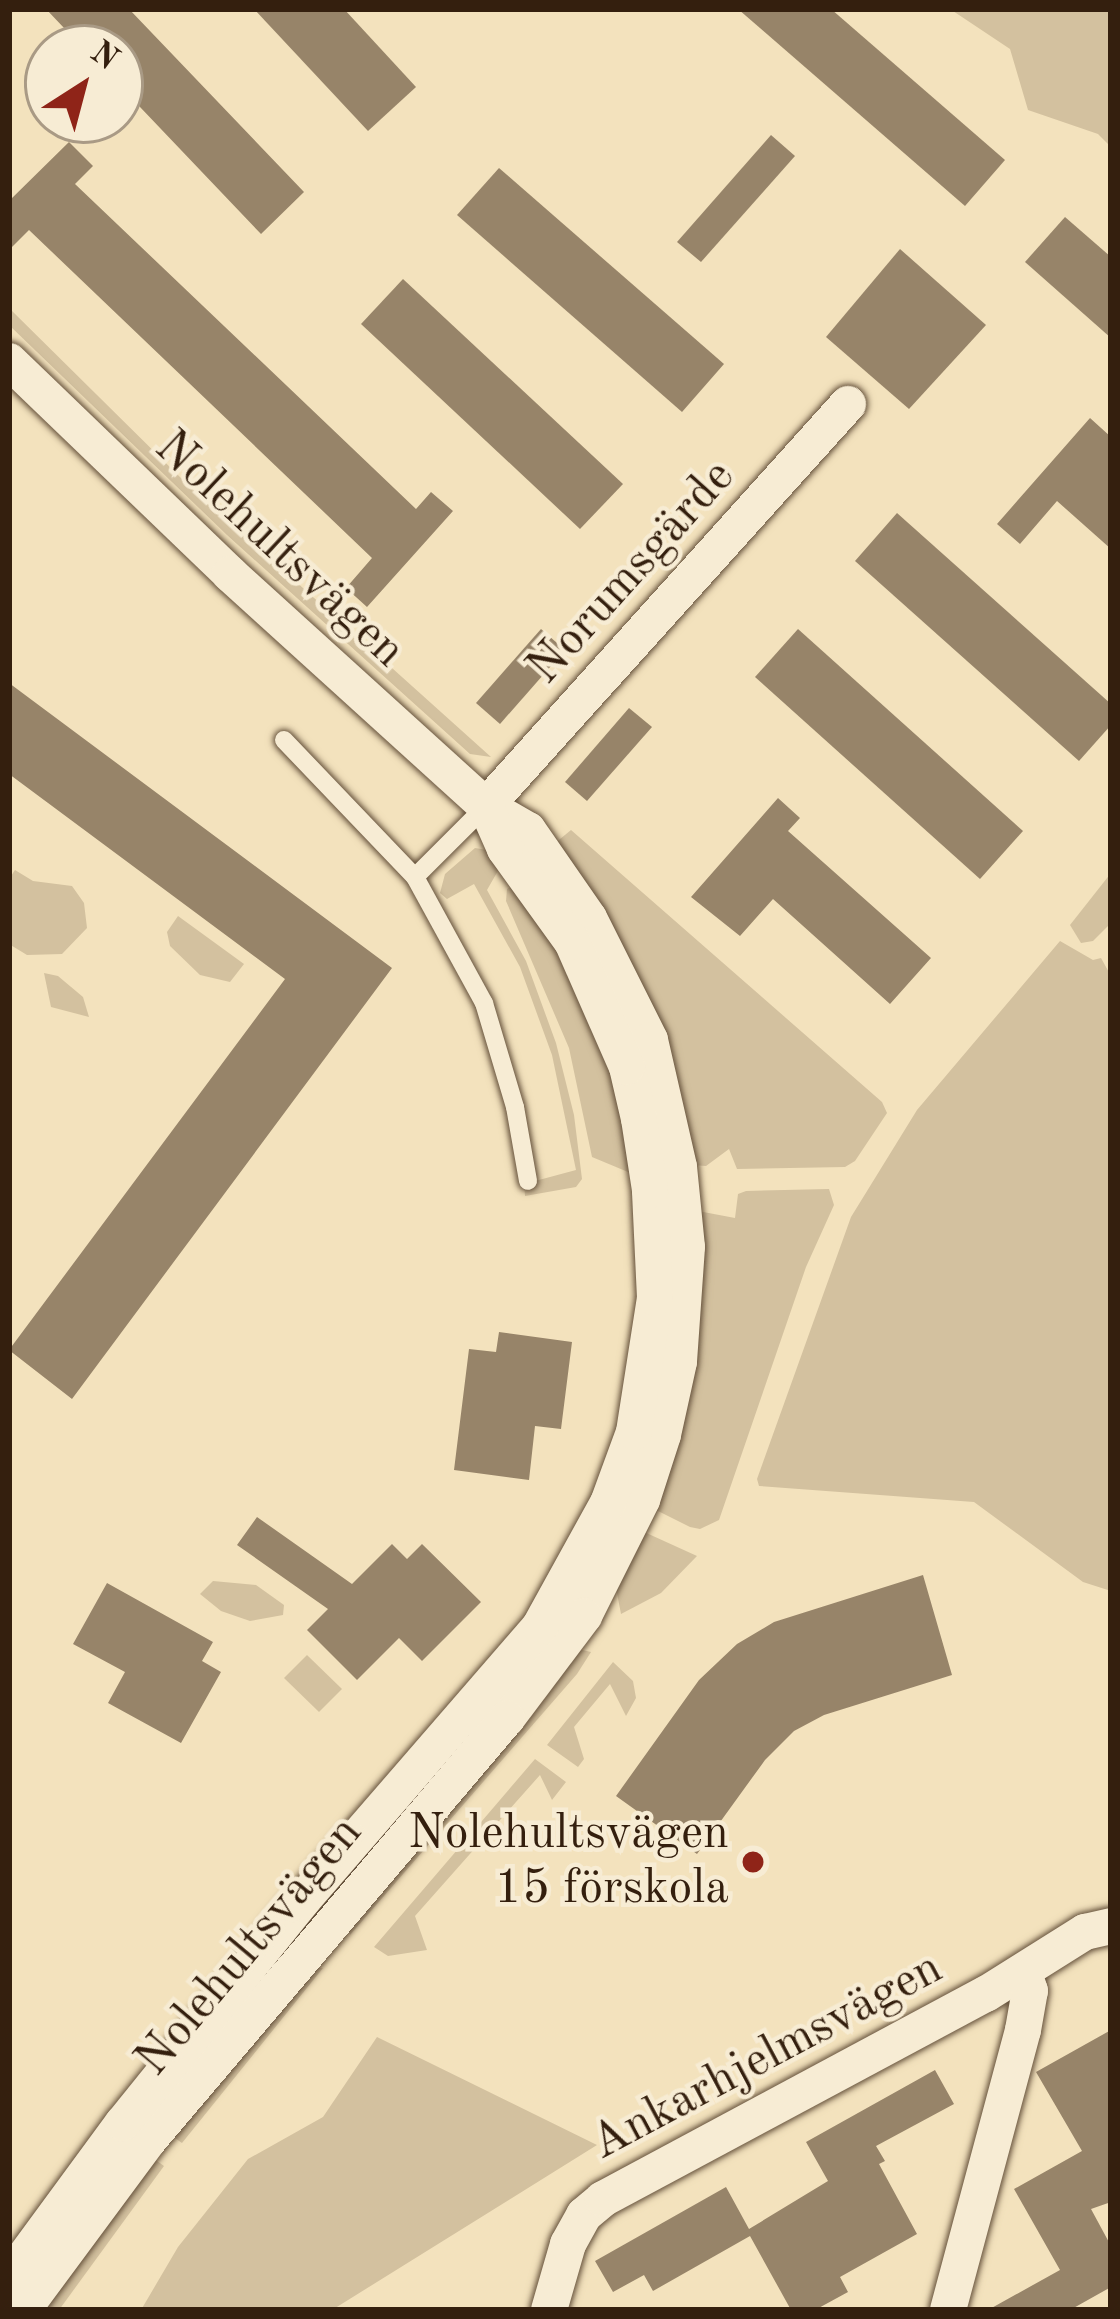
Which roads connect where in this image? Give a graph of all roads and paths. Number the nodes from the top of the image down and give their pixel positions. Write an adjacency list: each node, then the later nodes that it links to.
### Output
1 (9, 361): 4 (street, Nolehultsvägen)
2 (848, 404): 4 (street, Norumsgärde)
3 (284, 740): 5 (lane)
4 (486, 806): 5 (lane); 9 (street, Nolehultsvägen); 10 (street, Nolehultsvägen)
5 (415, 878): 6 (lane)
6 (528, 1181)
7 (1111, 1926): 8 (street, Ankarhjelmsvägen)
8 (1024, 1972): 11 (street, Ankarhjelmsvägen); 12 (street)
9 (9, 2278)
10 (23, 2310)
11 (549, 2310)
12 (948, 2310)

